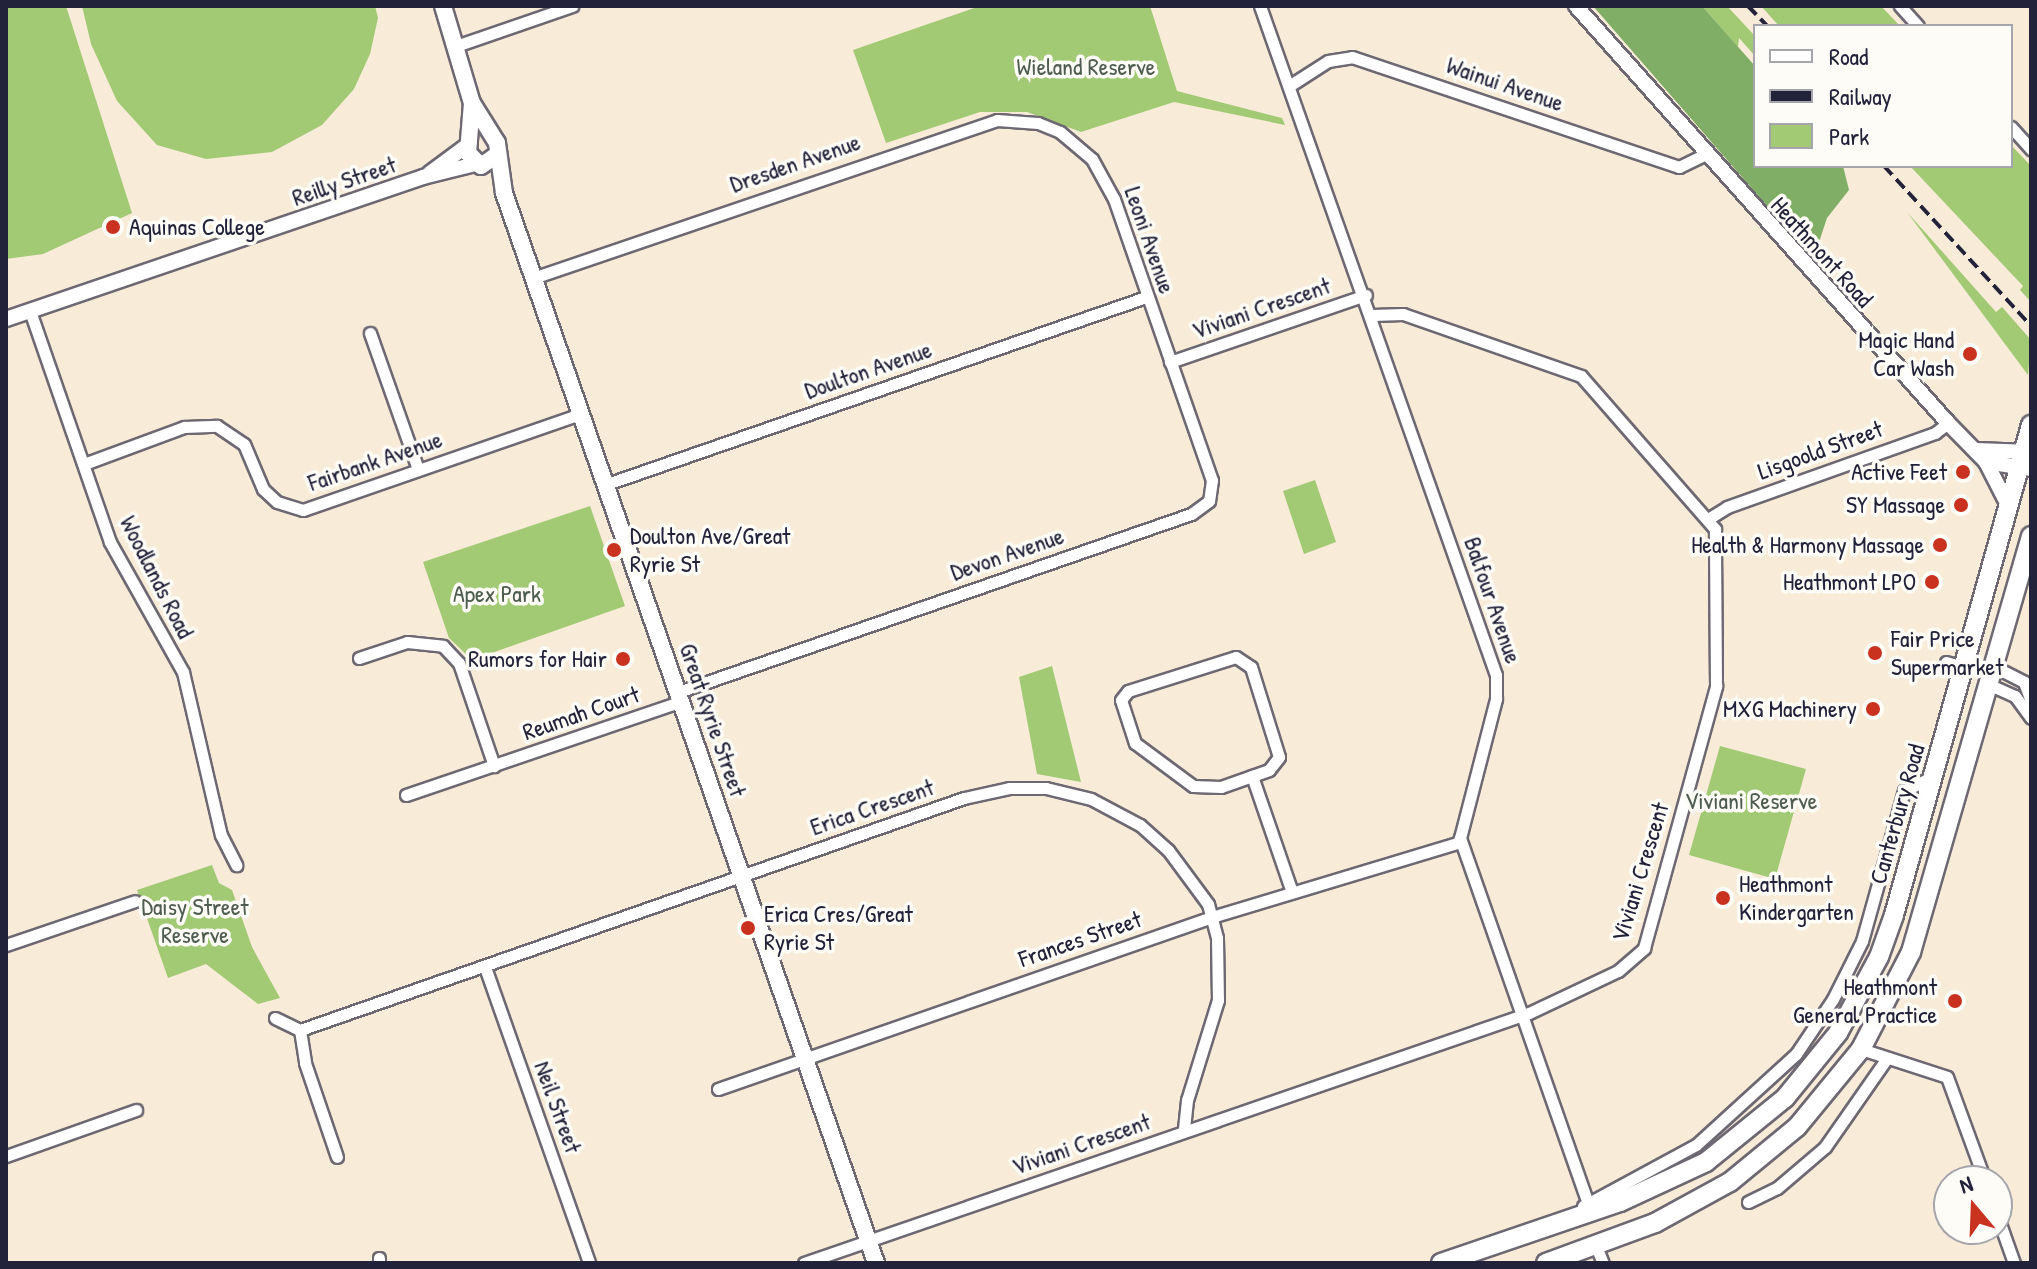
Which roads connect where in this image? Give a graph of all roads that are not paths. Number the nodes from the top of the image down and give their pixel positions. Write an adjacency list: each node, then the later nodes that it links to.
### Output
1 (443, 6): 7 (main road, Great Ryrie Street)
2 (572, 6): 7 (street)
3 (1260, 6): 8 (street, Balfour Avenue)
4 (1576, 6): 15 (street, Heathmont Road)
5 (1900, 6): 6 (street)
6 (1916, 24)
7 (456, 46): 9 (main road, Great Ryrie Street)
8 (1289, 86): 15 (street, Wainui Avenue); 20 (street, Balfour Avenue)
9 (472, 103): 11 (main road, Great Ryrie Street); 13 (main road, Great Ryrie Street)
10 (2013, 129): 14 (street)
11 (470, 142): 13 (main road); 16 (main road, Great Ryrie Street); 17 (street, Reilly Street)
12 (1072, 142): 19 (street, Dresden Avenue); 21 (street, Leoni Avenue)
13 (496, 147): 16 (main road); 18 (main road, Great Ryrie Street)
14 (2031, 149)
15 (1708, 153): 28 (street, Heathmont Road)
16 (478, 165): 17 (street, Reilly Street); 18 (main road, Great Ryrie Street)
17 (423, 177): 22 (street, Reilly Street)
18 (504, 193): 19 (main road, Great Ryrie Street)
19 (533, 278): 27 (main road, Great Ryrie Street)
20 (1366, 295): 23 (street, Balfour Avenue); 26 (street, Viviani Crescent)
21 (1146, 297): 26 (street, Leoni Avenue); 34 (street, Doulton Avenue)
22 (30, 311): 24 (street, Reilly Street); 32 (street, Woodlands Road)
23 (1372, 315): 36 (street, Viviani Crescent); 49 (street, Balfour Avenue)
24 (6, 319)
25 (370, 333): 33 (street)
26 (1170, 362): 42 (street, Devon Avenue)
27 (580, 414): 33 (street, Fairbank Avenue); 34 (main road, Great Ryrie Street)
28 (1948, 423): 30 (street, Heathmont Road); 36 (street, Lisgoold Street)
29 (2031, 425): 31 (main road, Canterbury Road)
30 (1981, 456): 31 (street); 35 (street, Heathmont Road)
31 (2026, 460): 35 (main road, Canterbury Road)
32 (84, 464): 33 (street, Fairbank Avenue); 50 (street, Woodlands Road)
33 (418, 469)
34 (604, 485): 42 (main road, Great Ryrie Street)
35 (2008, 505): 39 (main road, Canterbury Road)
36 (1708, 519): 57 (street, Viviani Crescent)
37 (2031, 536): 40 (main road)
38 (359, 658): 46 (street)
39 (1954, 664): 40 (main road); 70 (main road, Canterbury Road)
40 (1992, 676): 41 (street); 43 (street); 60 (main road)
41 (2024, 682): 43 (street); 44 (street)
42 (680, 696): 46 (street, Reumah Court); 51 (main road, Great Ryrie Street)
43 (2015, 696): 45 (street)
44 (2031, 701)
45 (2031, 718)
46 (494, 766): 48 (street, Reumah Court)
47 (1252, 776): 47 (street); 52 (street)
48 (406, 795)
49 (1461, 842): 52 (street, Frances Street); 57 (street, Balfour Avenue)
50 (236, 865)
51 (742, 876): 54 (street, Erica Crescent); 56 (street, Erica Crescent); 61 (main road, Great Ryrie Street)
52 (1292, 892): 54 (street, Frances Street)
53 (135, 901): 55 (street)
54 (1212, 917): 61 (street, Frances Street); 65 (street, Erica Crescent)
55 (6, 945)
56 (485, 967): 59 (street, Erica Crescent); 73 (street, Neil Street)
57 (1521, 1015): 65 (street, Viviani Crescent); 70 (street, Balfour Avenue)
58 (275, 1018): 59 (street)
59 (300, 1030): 67 (street)
60 (1861, 1049): 62 (street); 72 (main road)
61 (806, 1058): 63 (street, Frances Street); 71 (main road, Great Ryrie Street)
62 (1887, 1058): 68 (street); 69 (street)
63 (718, 1089)
64 (136, 1110): 66 (street)
65 (1184, 1131): 71 (street, Viviani Crescent)
66 (6, 1156)
67 (337, 1157)
68 (1979, 1165)
69 (1748, 1202)
70 (1589, 1208): 76 (main road, Canterbury Road)
71 (868, 1241): 74 (street, Viviani Crescent); 75 (main road, Great Ryrie Street)
72 (1599, 1255): 77 (main road)
73 (589, 1263)
74 (804, 1263)
75 (876, 1263)
76 (1441, 1263)
77 (1546, 1263)

